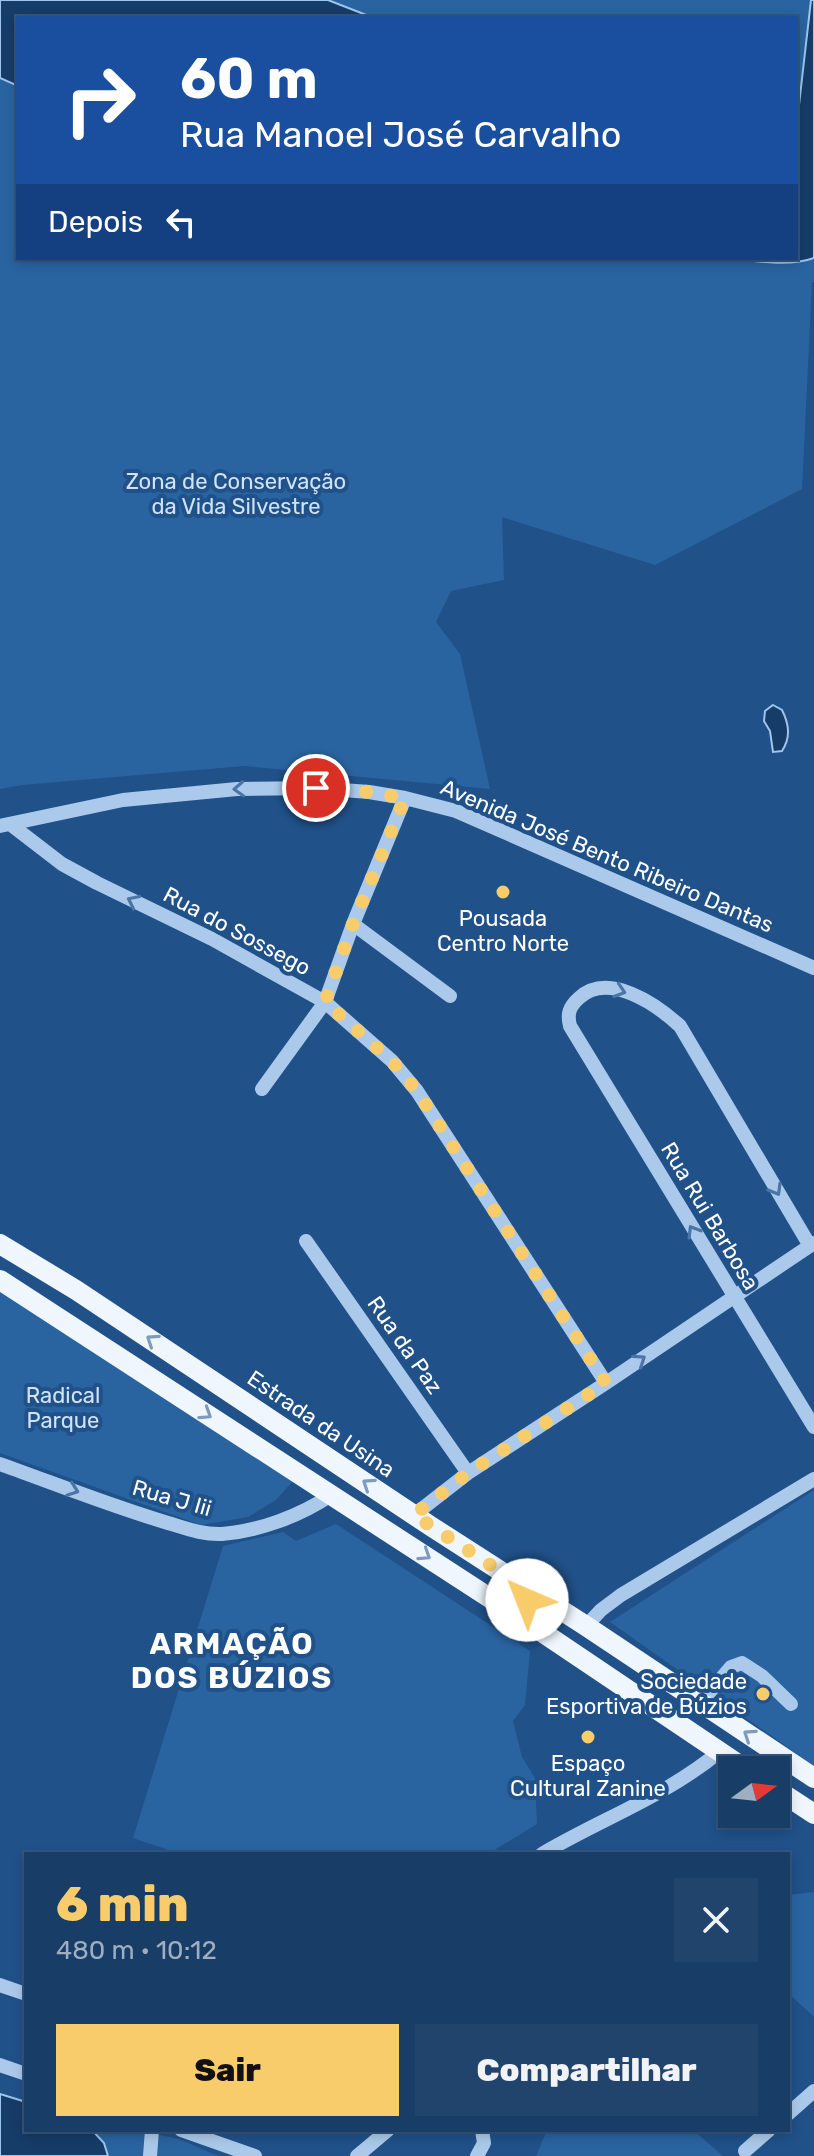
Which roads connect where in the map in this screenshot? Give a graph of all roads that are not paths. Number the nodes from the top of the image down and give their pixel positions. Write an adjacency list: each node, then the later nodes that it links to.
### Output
1 (405, 798): 2 (street, Avenida José Bento Ribeiro Dantas, one-way to 2); 3 (street); 4 (street, Avenida José Bento Ribeiro Dantas)
2 (5, 825): 6 (street, Rua do Sossego, one-way to 2)
3 (353, 924): 5 (street); 6 (street)
4 (814, 968)
5 (450, 996)
6 (325, 1002): 7 (street); 13 (street, Rua do Sossego)
7 (262, 1089)
8 (306, 1241): 16 (street, Rua da Paz)
9 (0, 1244): 19 (main road, Estrada da Usina, one-way to 9)
10 (812, 1244): 12 (street); 12 (street, Rua Rui Barbosa, one-way to 10)
11 (0, 1280): 18 (main road, one-way to 18)
12 (734, 1298): 13 (street, one-way to 12); 14 (street, Rua Rui Barbosa)
13 (606, 1383): 16 (street)
14 (814, 1427)
15 (0, 1464): 18 (street, Rua J Iii, one-way to 18)
16 (468, 1473): 19 (street)
17 (814, 1479): 23 (street)
18 (331, 1495): 22 (main road, one-way to 22)
19 (414, 1515): 20 (main road, Estrada da Usina)
20 (521, 1585): 21 (main road, Estrada da Usina); 22 (main road)
21 (550, 1603): 23 (main road, Estrada da Usina); 24 (main road)
22 (513, 1613): 24 (main road)
23 (586, 1626): 25 (main road, Estrada da Usina)
24 (539, 1630): 27 (main road)
25 (701, 1702): 26 (street); 29 (main road, Estrada da Usina, one-way to 25)
26 (791, 1704)
27 (719, 1752): 28 (main road); 32 (street)
28 (725, 1756)
29 (814, 1778)
30 (790, 1798): 31 (main road)
31 (814, 1814)
32 (565, 1847)
33 (0, 1985): 34 (street)
34 (24, 1993)
35 (0, 2065): 36 (street)
36 (24, 2073)
37 (814, 2091): 38 (street)
38 (790, 2112)
39 (152, 2132): 45 (street)
40 (187, 2132): 46 (street)
41 (386, 2132): 47 (street)
42 (482, 2132): 48 (street)
43 (767, 2132): 44 (street)
44 (745, 2151)
45 (150, 2156)
46 (255, 2156)
47 (357, 2156)
48 (477, 2156)

